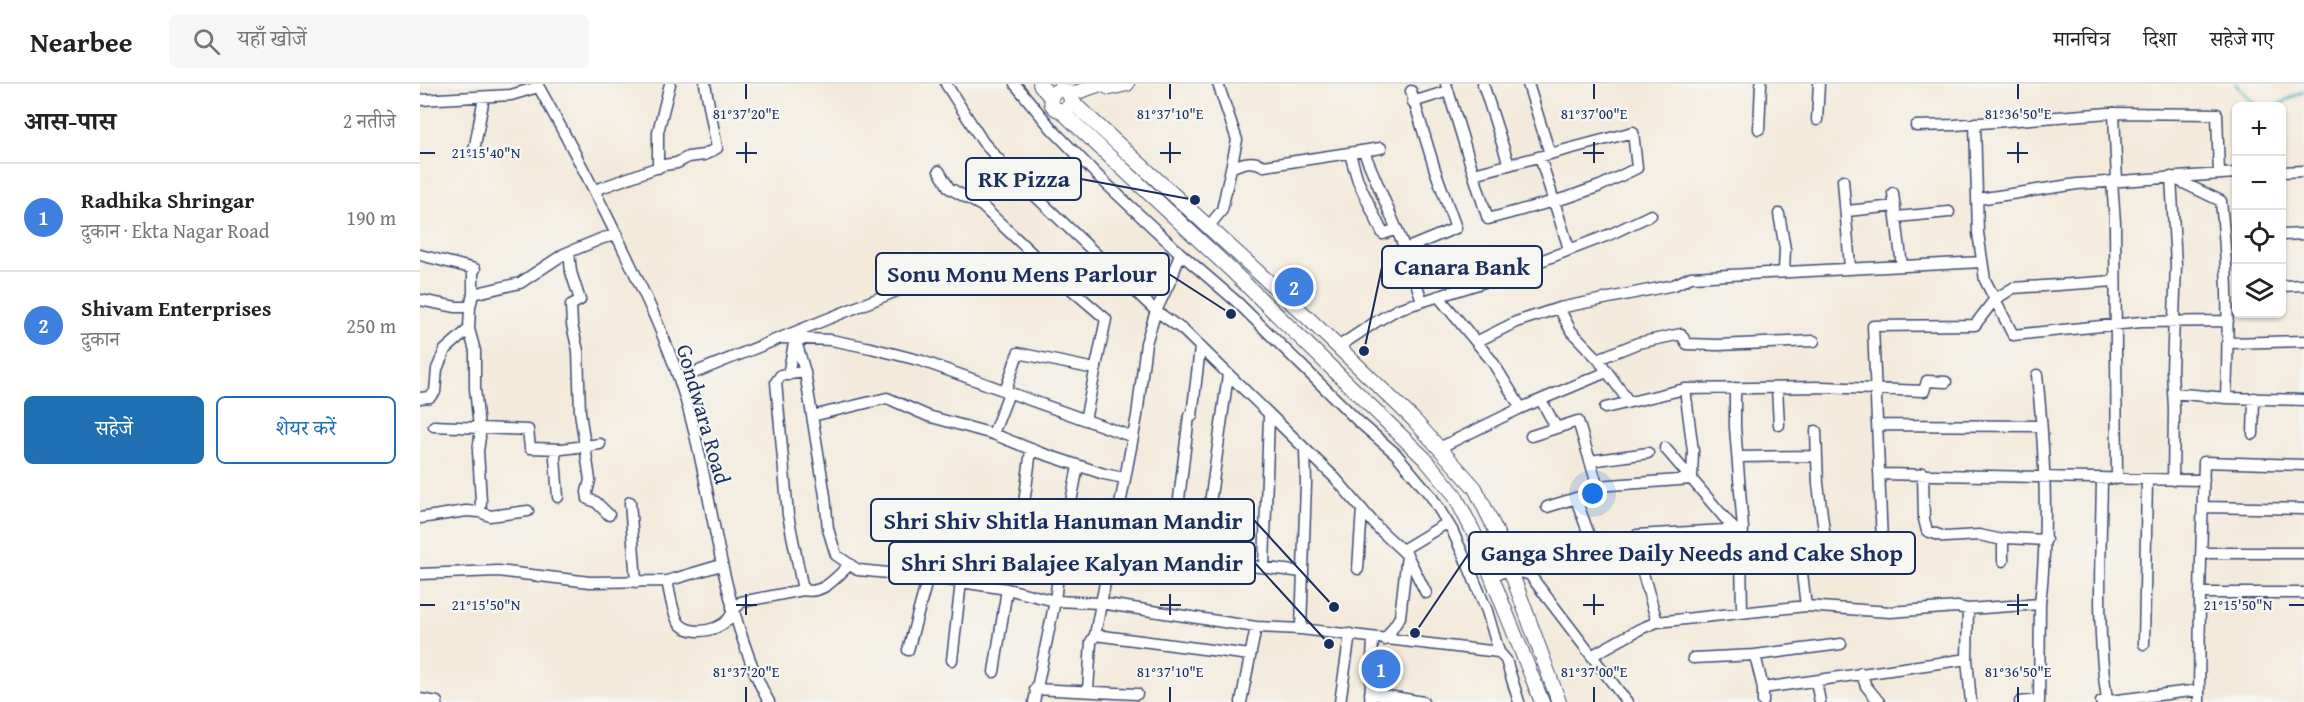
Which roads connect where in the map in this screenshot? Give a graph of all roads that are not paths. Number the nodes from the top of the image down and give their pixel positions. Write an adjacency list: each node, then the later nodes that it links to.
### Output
1 (670, 84): 31 (street)
2 (705, 84): 31 (street)
3 (946, 84): 78 (street)
4 (1015, 84): 19 (street)
5 (1040, 84): 16 (street)
6 (1101, 84): 7 (street); 16 (street)
7 (1127, 84)
8 (1218, 84): 30 (street)
9 (1484, 84): 29 (street)
10 (1528, 84): 28 (street)
11 (1761, 84): 23 (street)
12 (1820, 84): 20 (street)
13 (537, 85): 15 (street); 41 (street, Gondwara Road)
14 (1447, 88): 36 (street); 57 (street)
15 (484, 97): 17 (street); 25 (street)
16 (1060, 98): 19 (street); 50 (street); 184 (street)
17 (420, 100)
18 (2114, 113): 21 (street); 37 (street); 40 (street)
19 (1043, 118): 60 (street)
20 (1817, 120)
21 (1975, 123): 22 (street); 43 (street)
22 (1916, 126)
23 (1760, 129)
24 (1381, 148): 26 (street)
25 (474, 151)
26 (1364, 152): 27 (street); 51 (street)
27 (1350, 154): 30 (street); 51 (street)
28 (1545, 156): 29 (street); 44 (street); 44 (street)
29 (1509, 165): 36 (street)
30 (1233, 167): 50 (street)
31 (658, 168): 41 (street)
32 (939, 171): 92 (street)
33 (2304, 171): 34 (street)
34 (2286, 172)
35 (2232, 173): 37 (street)
36 (1474, 174): 44 (street)
37 (2219, 174): 38 (street)
38 (2171, 177): 40 (street); 55 (street); 80 (street)
39 (1843, 180): 45 (street)
40 (2115, 181): 43 (street); 66 (street)
41 (595, 190): 53 (street, Gondwara Road)
42 (1893, 193): 46 (street)
43 (1978, 199): 62 (street)
44 (1554, 200): 58 (street)
45 (1847, 211): 46 (street); 64 (street)
46 (1896, 212): 47 (street); 63 (street)
47 (1949, 212)
48 (1779, 214): 65 (street)
49 (1651, 215): 58 (street)
50 (1209, 226): 89 (street)
51 (1397, 229): 57 (street)
52 (2304, 234): 54 (street)
53 (617, 235): 59 (street); 98 (street, Gondwara Road)
54 (2286, 235)
55 (2225, 237): 56 (street); 68 (street)
56 (2232, 237)
57 (1405, 249): 75 (street)
58 (1569, 249): 72 (street)
59 (569, 252): 71 (street); 129 (street)
60 (1180, 253): 78 (street); 163 (street)
61 (420, 255): 71 (street)
62 (1982, 262): 63 (street); 74 (street)
63 (1902, 266): 64 (street)
64 (1850, 268): 65 (street)
65 (1784, 271): 77 (street)
66 (2115, 281): 74 (street); 81 (street)
67 (2304, 285): 69 (street)
68 (2231, 286): 79 (street)
69 (2286, 286)
70 (899, 290): 83 (street)
71 (473, 294): 76 (street)
72 (1438, 296): 75 (street); 87 (street)
73 (420, 300): 76 (street)
74 (1994, 300): 81 (street); 103 (street)
75 (1422, 301): 89 (street)
76 (470, 307): 82 (street)
77 (1559, 308): 87 (street); 91 (street)
78 (1156, 311): 90 (street); 127 (street)
79 (2228, 321): 80 (street); 88 (street)
80 (2174, 322): 81 (street); 105 (street)
81 (2116, 324): 147 (street)
82 (469, 329): 106 (street); 122 (street)
83 (782, 338): 84 (street); 98 (street)
84 (795, 338): 93 (street); 95 (street); 104 (street)
85 (1814, 341): 91 (street)
86 (2304, 341): 88 (street)
87 (1476, 342): 112 (street)
88 (2228, 344): 107 (street)
89 (1338, 347): 130 (street)
90 (1200, 348): 96 (street); 173 (street)
91 (1598, 359): 94 (street)
92 (1095, 369): 104 (street); 116 (street)
93 (805, 372): 95 (street); 114 (street)
94 (1607, 372): 110 (street); 111 (street)
95 (788, 375): 190 (street)
96 (1228, 375): 115 (street); 175 (street)
97 (2037, 375): 120 (street)
98 (679, 379): 178 (street, Gondwara Road)
99 (1946, 382): 103 (street)
100 (1735, 388): 101 (street); 102 (street); 137 (street)
101 (1777, 388): 103 (street); 117 (street)
102 (1685, 389): 111 (street); 146 (street)
103 (1877, 389): 119 (street)
104 (1007, 392): 116 (street); 124 (street)
105 (2173, 393): 107 (street); 149 (street)
106 (420, 398)
107 (2226, 398): 108 (street)
108 (2254, 398): 109 (street); 125 (street)
109 (2304, 399)
110 (1541, 400): 112 (street); 121 (street)
111 (1629, 402): 113 (street)
112 (1521, 408): 130 (street)
113 (1605, 408)
114 (812, 416): 124 (street); 177 (street)
115 (1269, 416): 133 (street); 179 (street)
116 (1085, 420): 127 (street)
117 (1779, 425)
118 (434, 426): 122 (street)
119 (1878, 426): 120 (street); 142 (street)
120 (2041, 426): 143 (street)
121 (1556, 427): 126 (street); 138 (street)
122 (479, 428): 132 (street); 160 (street)
123 (1816, 431): 136 (street)
124 (993, 434): 134 (street)
125 (2253, 434)
126 (1531, 436)
127 (1133, 437): 144 (street)
128 (600, 444): 129 (street)
129 (584, 447): 132 (street); 161 (street)
130 (1440, 448): 181 (street)
131 (1665, 448): 146 (street)
132 (556, 449): 152 (street)
133 (1305, 449): 157 (street); 182 (street)
134 (1031, 450): 140 (street); 174 (street)
135 (1648, 453): 138 (street)
136 (1816, 456): 137 (street); 168 (street)
137 (1738, 457): 164 (street)
138 (1590, 461): 151 (street)
139 (2304, 465): 150 (street)
140 (1078, 466): 144 (street); 174 (street)
141 (1923, 473): 142 (street); 143 (street); 166 (street)
142 (1881, 474): 168 (street)
143 (2044, 477): 145 (street); 167 (street)
144 (1124, 478): 169 (street)
145 (2102, 478): 147 (street); 229 (street)
146 (1692, 479): 151 (street); 164 (street)
147 (2117, 479): 148 (street)
148 (2147, 480): 149 (street); 209 (street)
149 (2173, 480): 150 (street)
150 (2204, 480): 156 (street)
151 (1597, 486): 153 (street)
152 (558, 497)
153 (1576, 499): 155 (street); 165 (street)
154 (630, 501): 187 (street)
155 (1547, 507)
156 (2203, 507): 158 (street); 171 (street)
157 (1362, 509): 170 (street); 180 (street)
158 (2304, 509)
159 (528, 511): 160 (street)
160 (480, 512): 162 (street)
161 (609, 515)
162 (420, 518)
163 (1447, 523): 170 (street); 211 (street)
164 (1739, 530): 200 (street); 201 (street)
165 (1591, 540)
166 (2003, 540): 167 (street); 176 (street)
167 (2046, 540): 197 (street)
168 (1826, 546): 198 (street)
169 (1110, 550): 173 (street); 196 (street)
170 (1405, 553): 191 (street); 207 (street)
171 (2202, 553): 172 (street); 192 (street)
172 (2304, 553)
173 (1172, 557): 175 (street)
174 (1060, 558): 194 (street)
175 (1202, 560): 179 (street)
176 (2003, 561)
177 (850, 564): 185 (street); 190 (street)
178 (721, 565): 186 (street); 195 (street, Gondwara Road)
179 (1264, 567): 182 (street)
180 (1358, 569)
181 (1510, 570): 184 (street); 213 (street); 238 (street)
182 (1303, 572): 203 (street)
183 (420, 574): 187 (street)
184 (1492, 575): 237 (street)
185 (928, 577): 188 (street); 210 (street)
186 (667, 581): 187 (street); 195 (street)
187 (636, 582)
188 (961, 582): 189 (street); 217 (street)
189 (1007, 589): 194 (street); 218 (street)
190 (803, 590): 195 (street)
191 (1426, 593)
192 (2200, 593): 193 (street); 225 (street)
193 (2304, 593)
194 (1055, 601): 196 (street); 222 (street)
195 (732, 603): 231 (street, Gondwara Road)
196 (1100, 603): 202 (street); 205 (street)
197 (2040, 604): 199 (street); 228 (street)
198 (1806, 606): 199 (street); 200 (street)
199 (1968, 609): 216 (street)
200 (1742, 612): 201 (street)
201 (1657, 622): 213 (street)
202 (1256, 627): 203 (street); 212 (street)
203 (1301, 629): 204 (street)
204 (1350, 634): 206 (street); 234 (street)
205 (1095, 635): 212 (street); 223 (street)
206 (1373, 639): 207 (street); 226 (street)
207 (1385, 640): 211 (street)
208 (1841, 644): 214 (street)
209 (2144, 644)
210 (908, 650)
211 (1499, 652): 236 (street)
212 (1250, 655): 233 (street)
213 (1593, 656): 239 (street)
214 (1755, 656): 215 (street); 221 (street)
215 (1693, 658)
216 (1967, 659): 219 (street); 243 (street)
217 (952, 660)
218 (993, 672)
219 (1861, 673): 220 (street); 242 (street)
220 (1816, 681): 221 (street); 241 (street)
221 (1763, 688): 240 (street)
222 (1035, 689): 223 (street); 232 (street)
223 (1088, 690): 224 (street)
224 (1137, 694)
225 (2199, 696): 229 (street)
226 (1370, 698): 235 (street)
227 (420, 699): 230 (street)
228 (2039, 701): 244 (street)
229 (2104, 701)
230 (437, 702)
231 (769, 702)
232 (1034, 702)
233 (1241, 702)
234 (1340, 702)
235 (1422, 702)
236 (1519, 702)
237 (1542, 702)
238 (1559, 702)
239 (1627, 702)
240 (1763, 702)
241 (1820, 702)
242 (1879, 702)
243 (1971, 702)
244 (2020, 702)

